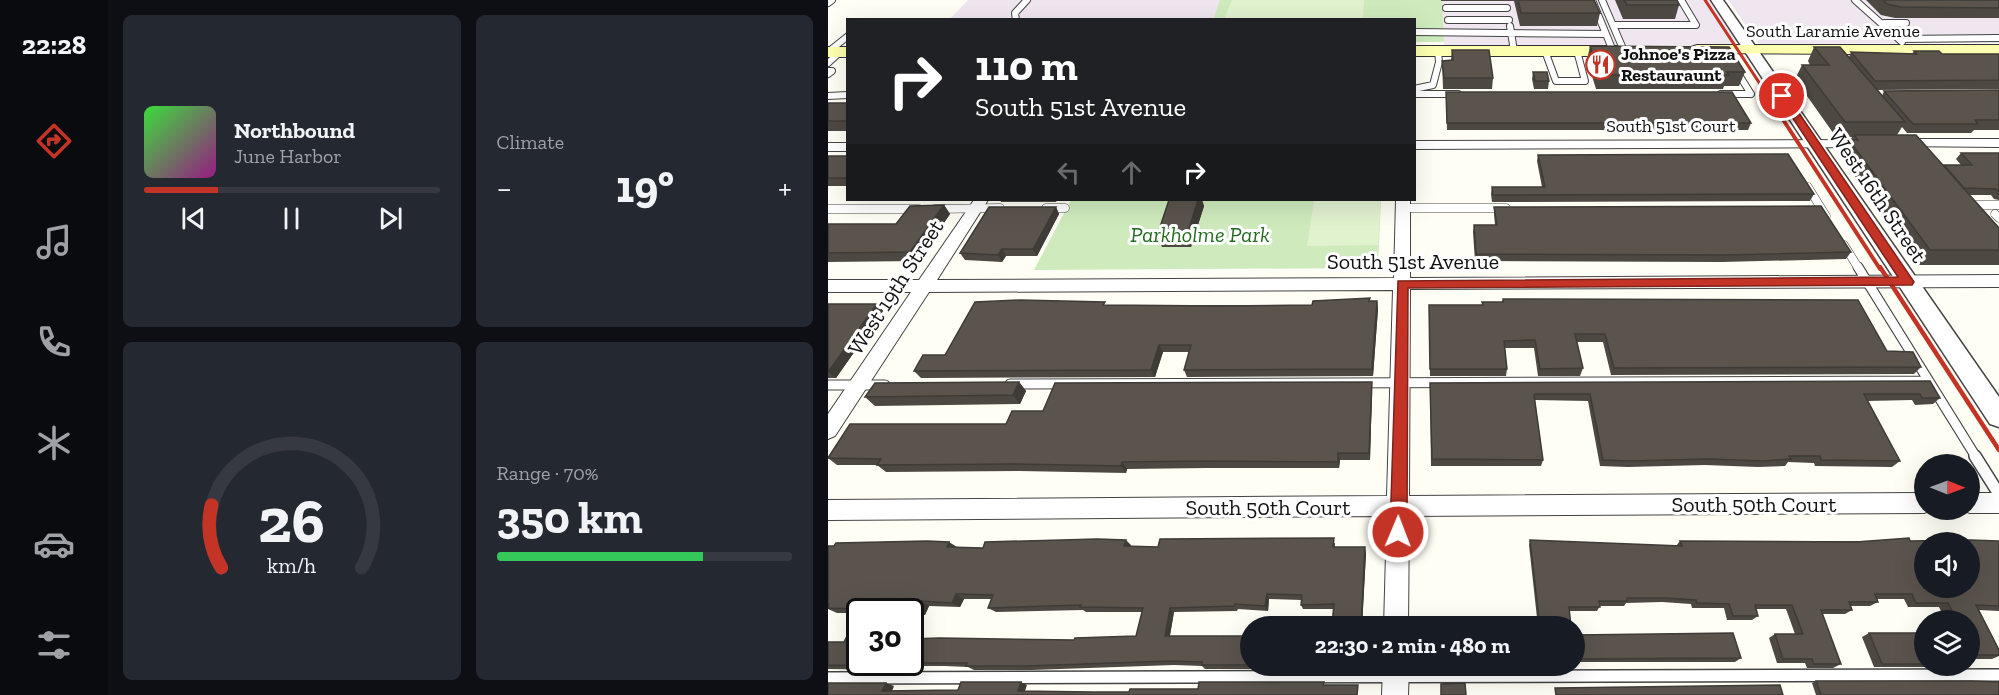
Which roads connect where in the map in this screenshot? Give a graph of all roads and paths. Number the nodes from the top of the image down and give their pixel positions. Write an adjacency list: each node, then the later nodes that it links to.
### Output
1 (832, 0): 9 (lane)
2 (1027, 0): 12 (lane)
3 (1506, 0): 11 (lane)
4 (1592, 0): 21 (lane)
5 (1602, 0): 17 (lane)
6 (1681, 0): 17 (lane)
7 (1717, 0): 26 (street, West 16th Street)
8 (1855, 0): 15 (lane)
9 (828, 3)
10 (1446, 8): 11 (lane)
11 (1507, 8): 14 (lane)
12 (1016, 18)
13 (1448, 20): 14 (lane)
14 (1509, 20): 19 (lane)
15 (1884, 23): 16 (lane); 24 (lane)
16 (1906, 23)
17 (1613, 25): 32 (lane)
18 (1416, 32): 19 (lane)
19 (1511, 32): 20 (lane); 29 (lane)
20 (1566, 33): 21 (lane); 31 (lane)
21 (1606, 34): 32 (lane)
22 (1999, 38): 24 (lane)
23 (846, 39): 33 (lane)
24 (1905, 44): 26 (main road, South Laramie Avenue); 27 (main road, South Laramie Avenue)
25 (1679, 50): 26 (main road, South Laramie Avenue)
26 (1751, 50): 43 (street, West 16th Street)
27 (1999, 50)
28 (1416, 51): 34 (main road)
29 (1514, 51): 30 (main road); 34 (main road)
30 (1545, 51): 31 (main road); 31 (lane)
31 (1574, 51): 32 (main road)
32 (1624, 51)
33 (836, 55)
34 (1438, 55): 36 (lane)
35 (1734, 67): 39 (lane)
36 (1417, 89)
37 (1416, 94): 38 (lane)
38 (1467, 94)
39 (1711, 94)
40 (846, 95): 41 (lane)
41 (828, 96)
42 (1999, 143): 43 (street, South 51st Court)
43 (1814, 144): 44 (street, South 51st Court); 63 (street, West 16th Street)
44 (1416, 145)
45 (828, 147): 46 (street)
46 (846, 147)
47 (1804, 181): 52 (lane)
48 (978, 204): 53 (lane); 57 (lane); 66 (street, West 19th Street)
49 (1403, 204): 56 (lane); 64 (street)
50 (1999, 205): 58 (lane)
51 (1804, 207): 52 (lane)
52 (1821, 207): 59 (lane)
53 (1006, 208)
54 (1041, 208): 55 (lane)
55 (1065, 208)
56 (1517, 208)
57 (828, 209)
58 (1966, 213)
59 (1833, 227)
60 (1839, 237): 62 (lane)
61 (1999, 281): 63 (street, South 51st Avenue)
62 (1867, 282): 63 (street, South 51st Avenue); 64 (street, South 51st Avenue); 68 (lane)
63 (1908, 282): 73 (street, West 16th Street)
64 (1402, 284): 66 (street, South 51st Avenue); 67 (street)
65 (828, 286): 66 (street, South 51st Avenue)
66 (924, 286): 72 (street, West 19th Street)
67 (1401, 381): 68 (lane); 70 (lane); 79 (street)
68 (1928, 381): 75 (lane)
69 (896, 384): 72 (lane)
70 (1004, 384)
71 (828, 385): 72 (lane)
72 (858, 385): 74 (street, West 19th Street)
73 (1999, 417)
74 (828, 430)
75 (1999, 494)
76 (1914, 503): 79 (street, South 50th Court)
77 (1980, 503): 78 (street)
78 (1999, 503)
79 (1399, 506): 80 (street, South 50th Court); 81 (street)
80 (828, 510)
81 (1396, 616)
82 (1999, 675): 84 (lane)
83 (828, 678): 84 (lane)
84 (1396, 679)

